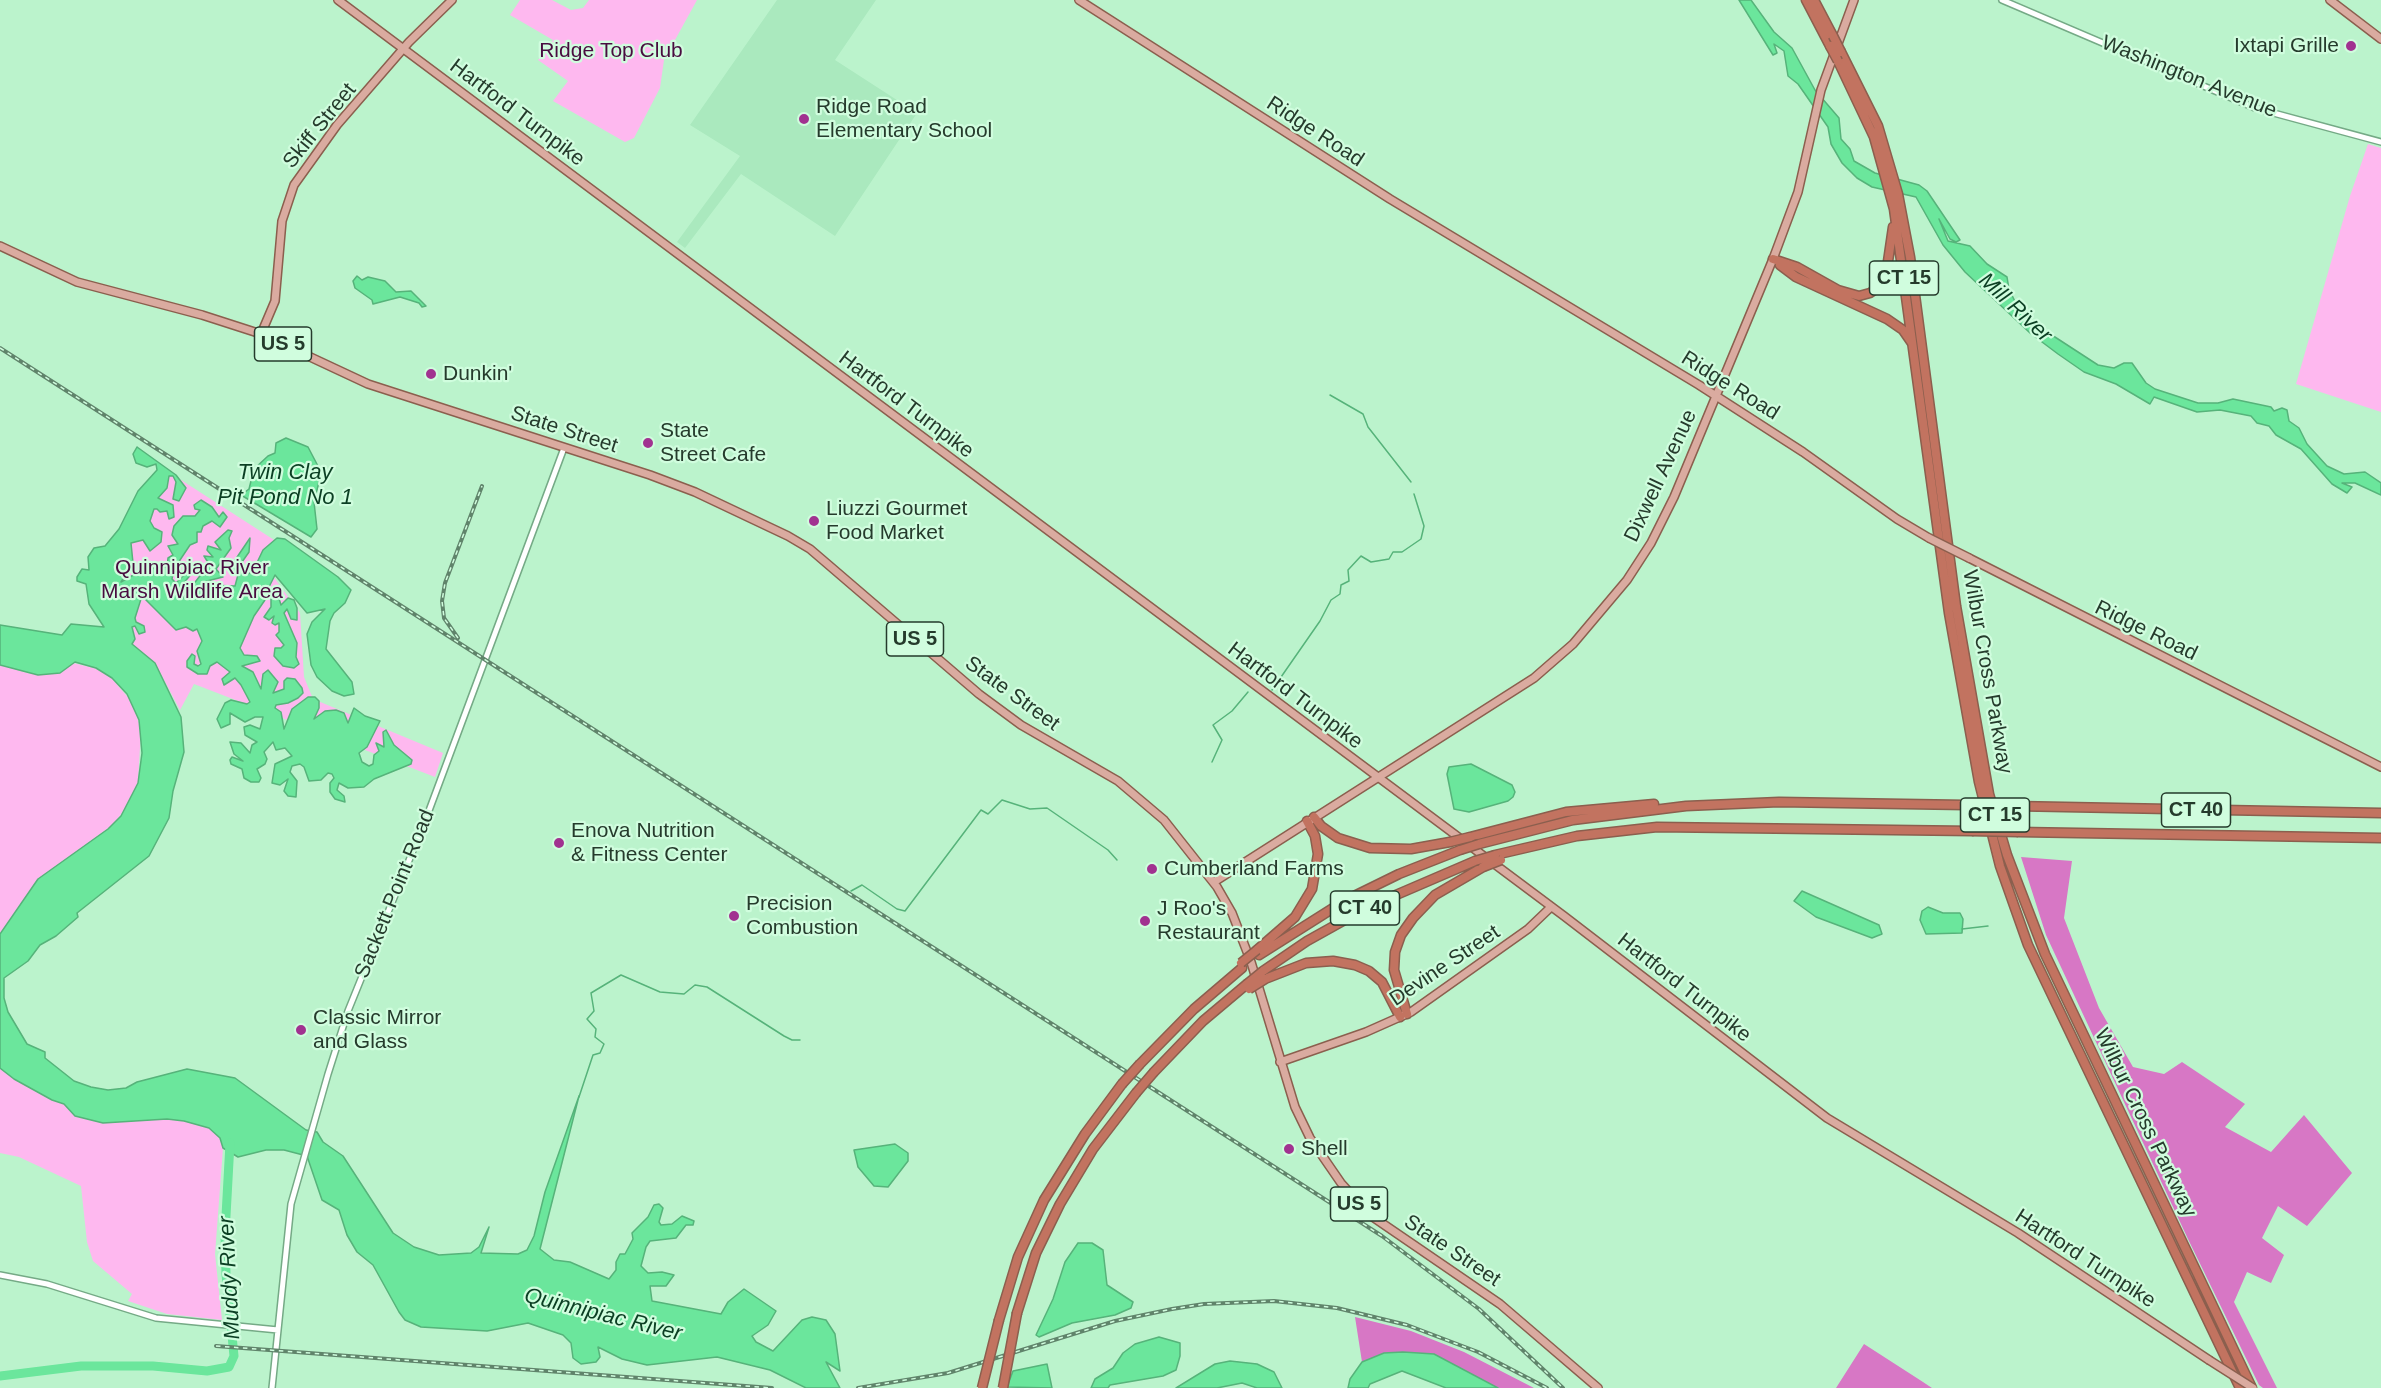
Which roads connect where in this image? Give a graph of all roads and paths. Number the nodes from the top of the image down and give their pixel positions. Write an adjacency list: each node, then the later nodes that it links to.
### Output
1 (338, 0): 10 (main road, Hartford Turnpike)
2 (452, 0): 10 (main road, Skiff Street)
3 (1078, 0): 19 (main road, Ridge Road)
4 (1806, 0): 11 (highway, Wilbur Cross Parkway / CT 15, bridge)
5 (1814, 0): 11 (highway, Wilbur Cross Parkway / CT 15, bridge)
6 (1854, 0): 16 (main road, Dixwell Avenue)
7 (2002, 0): 12 (street, Washington Avenue)
8 (2330, 0): 9 (main road)
9 (2381, 39)
10 (403, 49): 17 (main road, Skiff Street); 22 (main road, Hartford Turnpike)
11 (1839, 57): 13 (highway, Wilbur Cross Parkway / CT 15)
12 (2381, 142)
13 (1894, 193): 14 (highway, Wilbur Cross Parkway / CT 15); 43 (highway, Wilbur Cross Parkway / CT 15)
14 (1894, 209): 16 (highway); 18 (highway, Wilbur Cross Parkway / CT 15)
15 (0, 246): 17 (main road, State Street / US 5)
16 (1773, 259): 18 (highway); 19 (main road, Dixwell Avenue)
17 (261, 334): 20 (main road, State Street / US 5)
18 (1914, 346): 38 (highway, Wilbur Cross Parkway / CT 15)
19 (1715, 396): 21 (main road, Ridge Road, bridge); 22 (main road, Dixwell Avenue)
20 (564, 448): 28 (main road, State Street / US 5); 37 (street, Sackett Point Road)
21 (2381, 767)
22 (1377, 777): 25 (main road, Dixwell Avenue); 29 (main road, Hartford Turnpike)
23 (1672, 807): 24 (highway, CT 40, bridge); 25 (highway, bridge); 30 (highway, CT 40, bridge)
24 (2381, 813)
25 (1311, 819): 28 (main road, Dixwell Avenue); 30 (highway)
26 (2381, 838): 27 (highway, CT 40, bridge)
27 (1498, 858): 33 (highway, CT 40, bridge); 34 (highway, bridge)
28 (1214, 882): 31 (main road, State Street / US 5)
29 (1551, 907): 34 (main road, Devine Street); 43 (main road, Hartford Turnpike, bridge)
30 (1258, 953): 31 (highway, bridge); 32 (highway, CT 40)
31 (1249, 956): 32 (highway, bridge); 35 (main road, State Street / US 5)
32 (1242, 965): 40 (highway, CT 40, bridge)
33 (1264, 975): 34 (highway); 41 (highway, bridge)
34 (1403, 1016): 35 (main road, Devine Street)
35 (1280, 1062): 42 (main road, State Street / US 5)
36 (0, 1275): 37 (street)
37 (278, 1330): 39 (street, Sackett Point Road)
38 (2239, 1387)
39 (272, 1388)
40 (982, 1388)
41 (1003, 1388)
42 (1598, 1388)
43 (2252, 1388)

